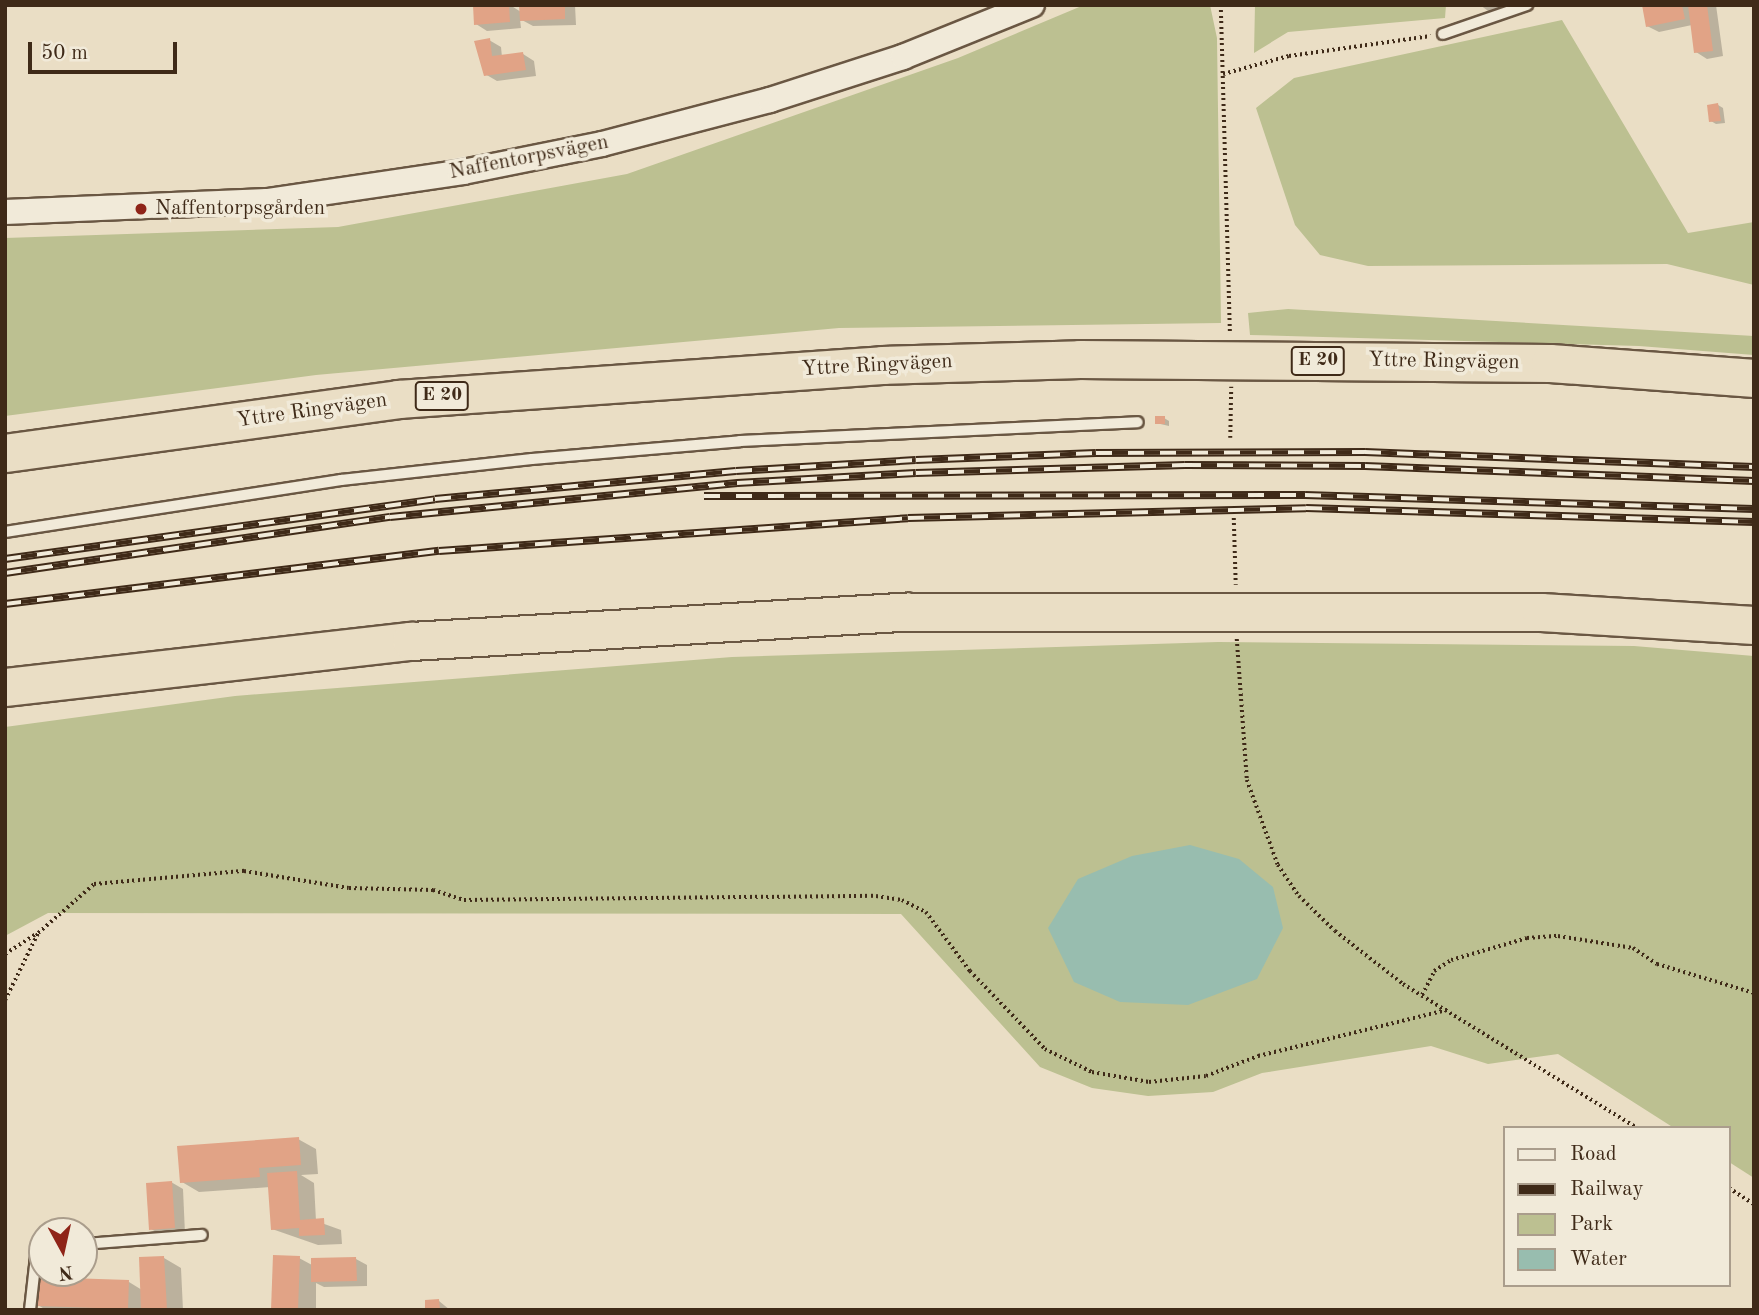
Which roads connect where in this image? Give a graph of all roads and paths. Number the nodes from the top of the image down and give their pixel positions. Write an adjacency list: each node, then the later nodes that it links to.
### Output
1 (1032, 5): 6 (street, Naffentorpsvägen)
2 (1221, 5): 5 (path)
3 (1527, 5): 4 (lane)
4 (1443, 34): 5 (path)
5 (1223, 74): 7 (path)
6 (5, 212)
7 (1230, 331)
8 (1231, 373): 11 (path)
9 (1754, 379): 12 (highway, Yttre Ringvägen / E 20)
10 (1138, 422): 14 (lane)
11 (1230, 438)
12 (5, 453)
13 (1234, 518): 15 (path)
14 (5, 532)
15 (1236, 590)
16 (1754, 625): 18 (highway)
17 (1236, 628): 24 (path)
18 (411, 641): 19 (highway); 20 (highway)
19 (5, 687)
20 (5, 712)
21 (38, 933): 22 (path); 25 (path); 26 (path)
22 (5, 954)
23 (1754, 993): 24 (path)
24 (1422, 995): 26 (path)
25 (5, 1000)
26 (1447, 1010): 27 (path)
27 (1634, 1126)
28 (1731, 1189): 29 (path)
29 (1754, 1204)
30 (202, 1235): 31 (lane)
31 (98, 1243)
32 (33, 1287): 33 (lane)
33 (30, 1310)

